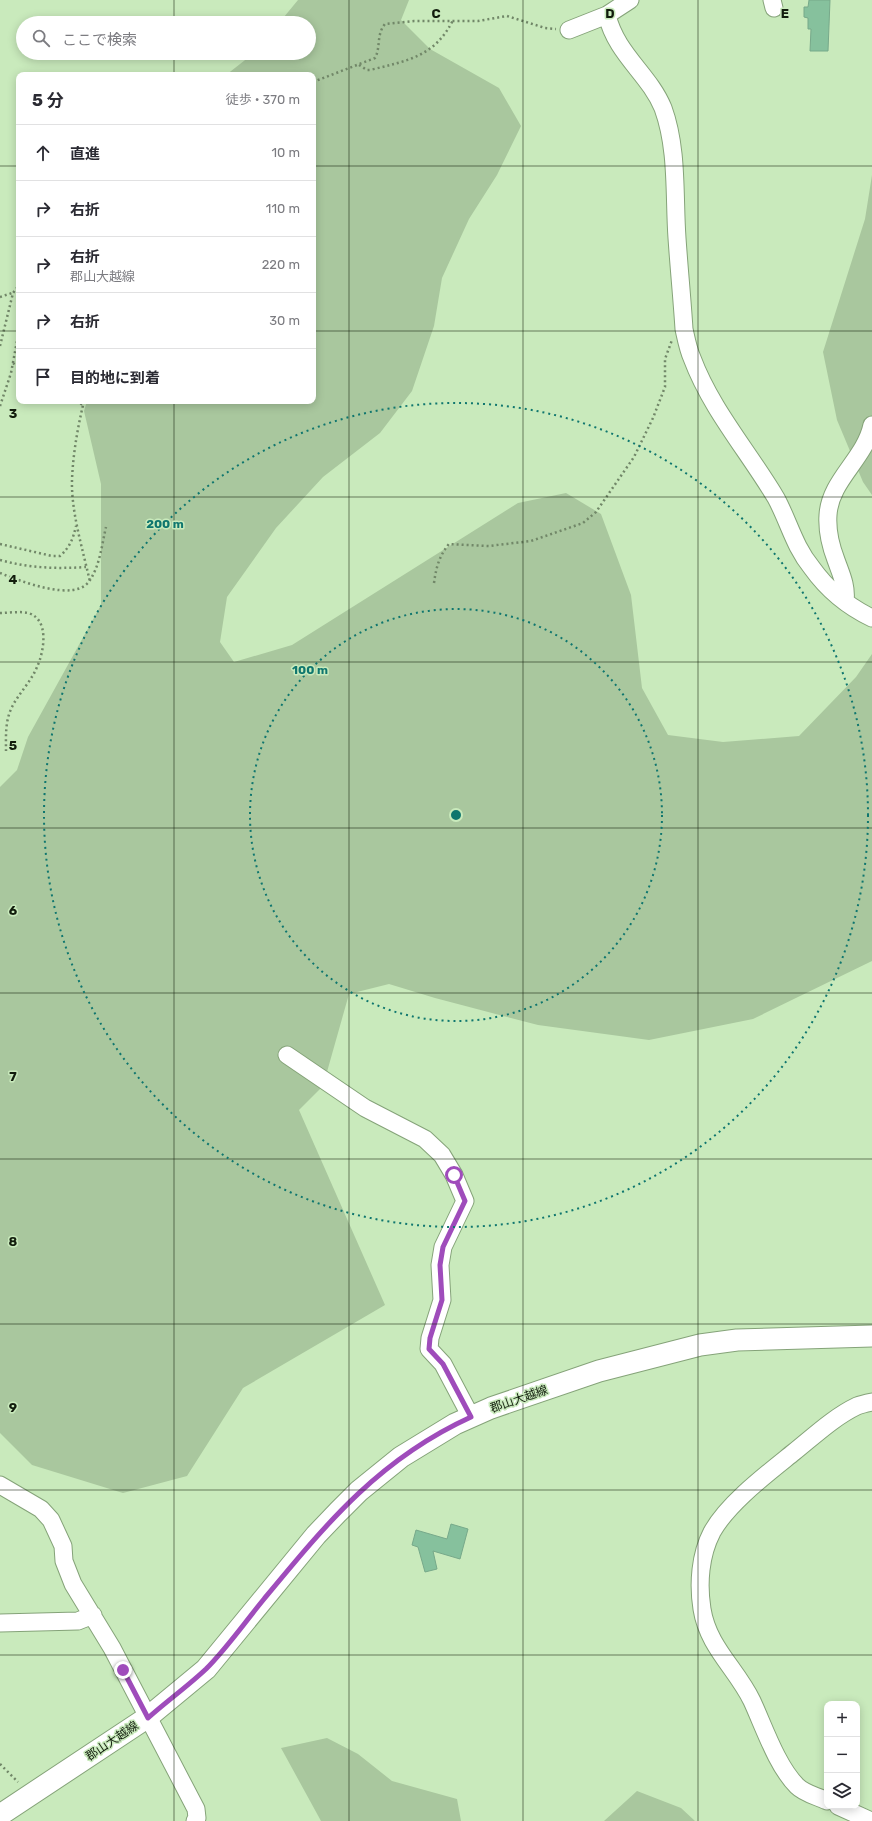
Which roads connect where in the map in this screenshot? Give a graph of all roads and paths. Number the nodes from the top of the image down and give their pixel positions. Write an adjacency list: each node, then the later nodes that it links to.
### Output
1 (630, 0): 2 (street)
2 (607, 16): 4 (street); 10 (street)
3 (453, 20): 4 (path); 5 (path); 5 (path)
4 (569, 30)
5 (359, 65): 6 (path)
6 (316, 81)
7 (16, 289): 8 (path)
8 (13, 293): 9 (path); 11 (path)
9 (0, 297)
10 (684, 329): 25 (path); 26 (street)
11 (0, 346)
12 (16, 347): 13 (path)
13 (13, 363): 14 (path); 16 (path)
14 (16, 365)
15 (83, 405): 18 (path)
16 (0, 406)
17 (872, 425): 26 (street)
18 (77, 524): 20 (path); 22 (path)
19 (106, 527): 24 (path)
20 (0, 544)
21 (0, 560): 22 (path)
22 (86, 567): 24 (path)
23 (0, 573): 24 (path)
24 (90, 582)
25 (434, 583)
26 (845, 601): 28 (street)
27 (0, 613): 29 (path)
28 (872, 618)
29 (6, 751)
30 (287, 1055): 33 (street)
31 (872, 1336): 33 (main road, 郡山大越線)
32 (872, 1402): 40 (street)
33 (471, 1417): 37 (main road, 郡山大越線)
34 (0, 1485): 35 (street)
35 (93, 1615): 36 (street); 37 (street)
36 (0, 1623)
37 (148, 1718): 39 (main road, 郡山大越線); 43 (street)
38 (0, 1764): 39 (path)
39 (34, 1793): 42 (main road, 郡山大越線)
40 (824, 1800)
41 (845, 1809): 44 (street)
42 (0, 1815)
43 (197, 1820)
44 (871, 1821)

